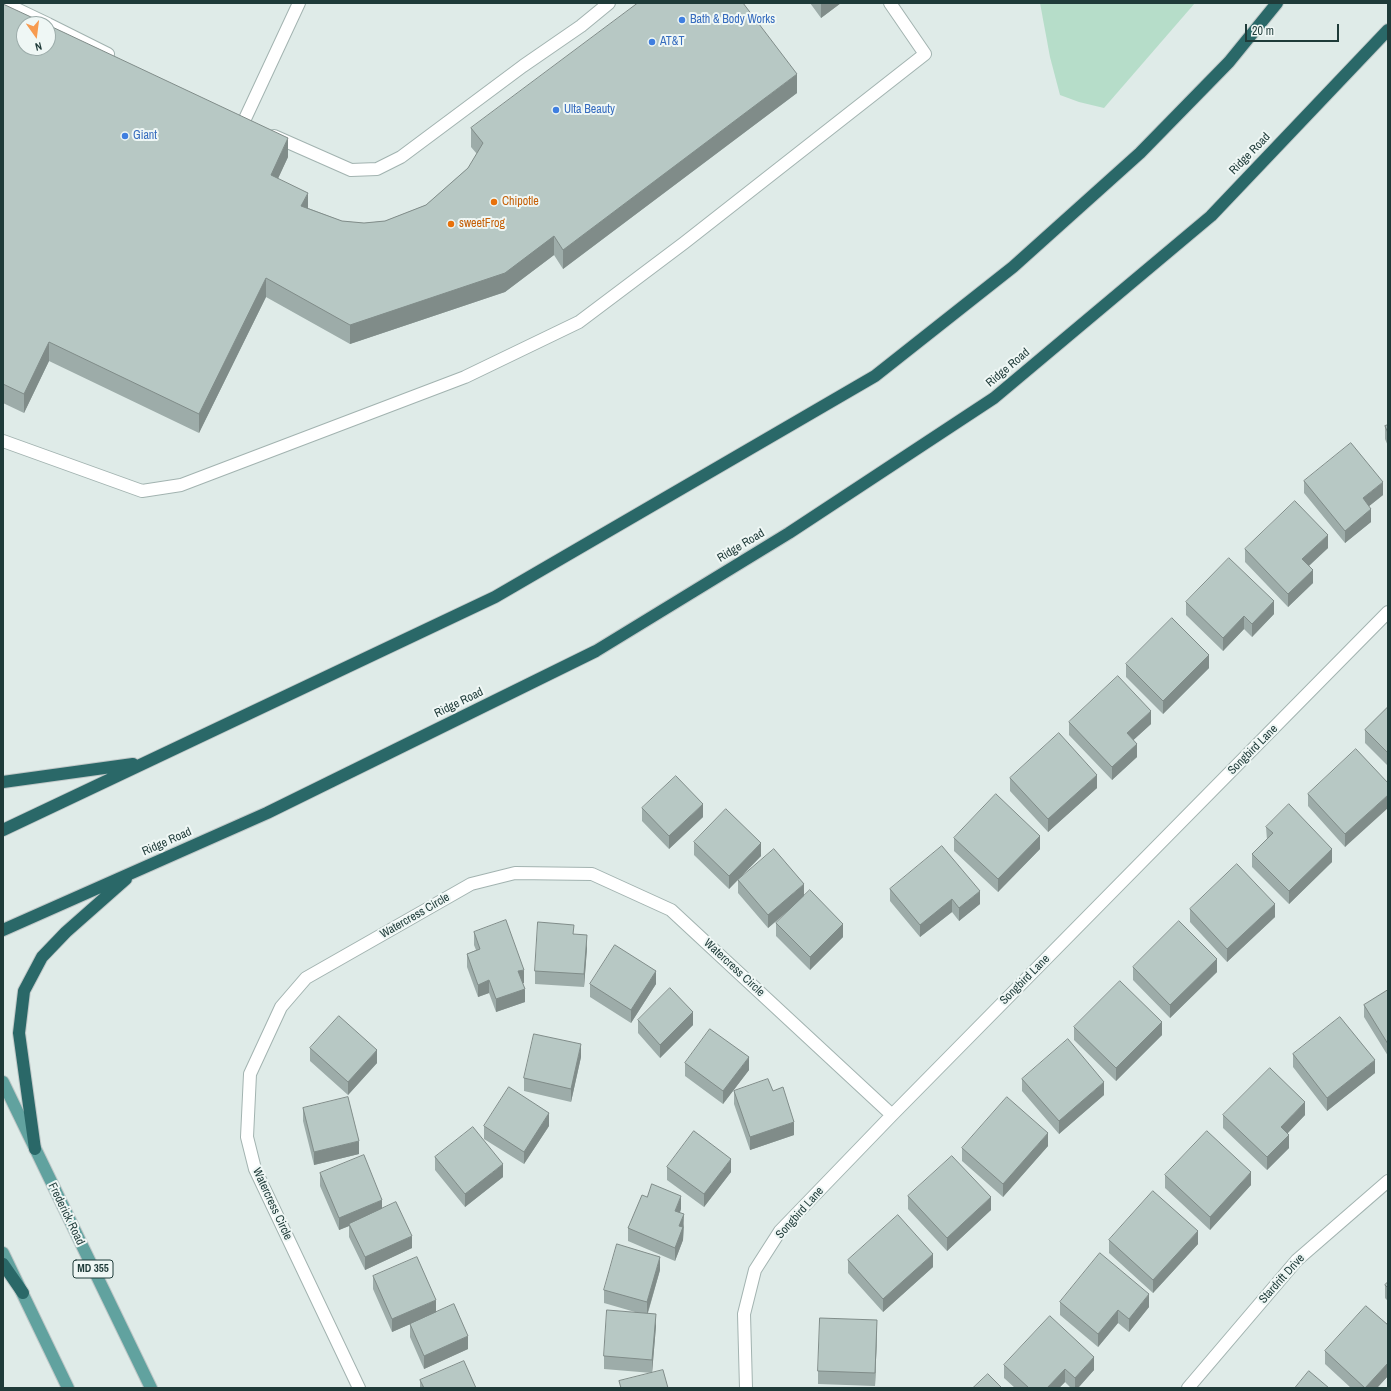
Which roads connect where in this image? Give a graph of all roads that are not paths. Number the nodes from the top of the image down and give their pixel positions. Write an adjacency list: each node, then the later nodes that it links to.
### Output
1 (4, 3): 6 (street)
2 (300, 3): 11 (street)
3 (609, 3): 11 (street)
4 (890, 3): 12 (street)
5 (1277, 3): 14 (highway)
6 (31, 16)
7 (56, 28): 9 (street)
8 (1388, 30): 17 (highway, Ridge Road)
9 (118, 59)
10 (231, 115): 11 (street)
11 (244, 121)
12 (3, 441)
13 (1388, 612): 20 (street, Songbird Lane)
14 (144, 762): 15 (highway); 16 (highway)
15 (3, 782)
16 (3, 830)
17 (136, 870): 18 (highway, Ridge Road); 21 (highway)
18 (3, 930)
19 (3, 1082): 21 (main road, Frederick Road / MD 355)
20 (892, 1115): 28 (street, Watercress Circle); 29 (street, Songbird Lane)
21 (35, 1149): 27 (main road, Frederick Road / MD 355)
22 (1388, 1180): 30 (street, Stardrift Drive)
23 (3, 1253): 25 (main road)
24 (3, 1264): 25 (highway)
25 (22, 1293): 26 (main road)
26 (68, 1388)
27 (151, 1388)
28 (359, 1388)
29 (746, 1388)
30 (1188, 1388)

